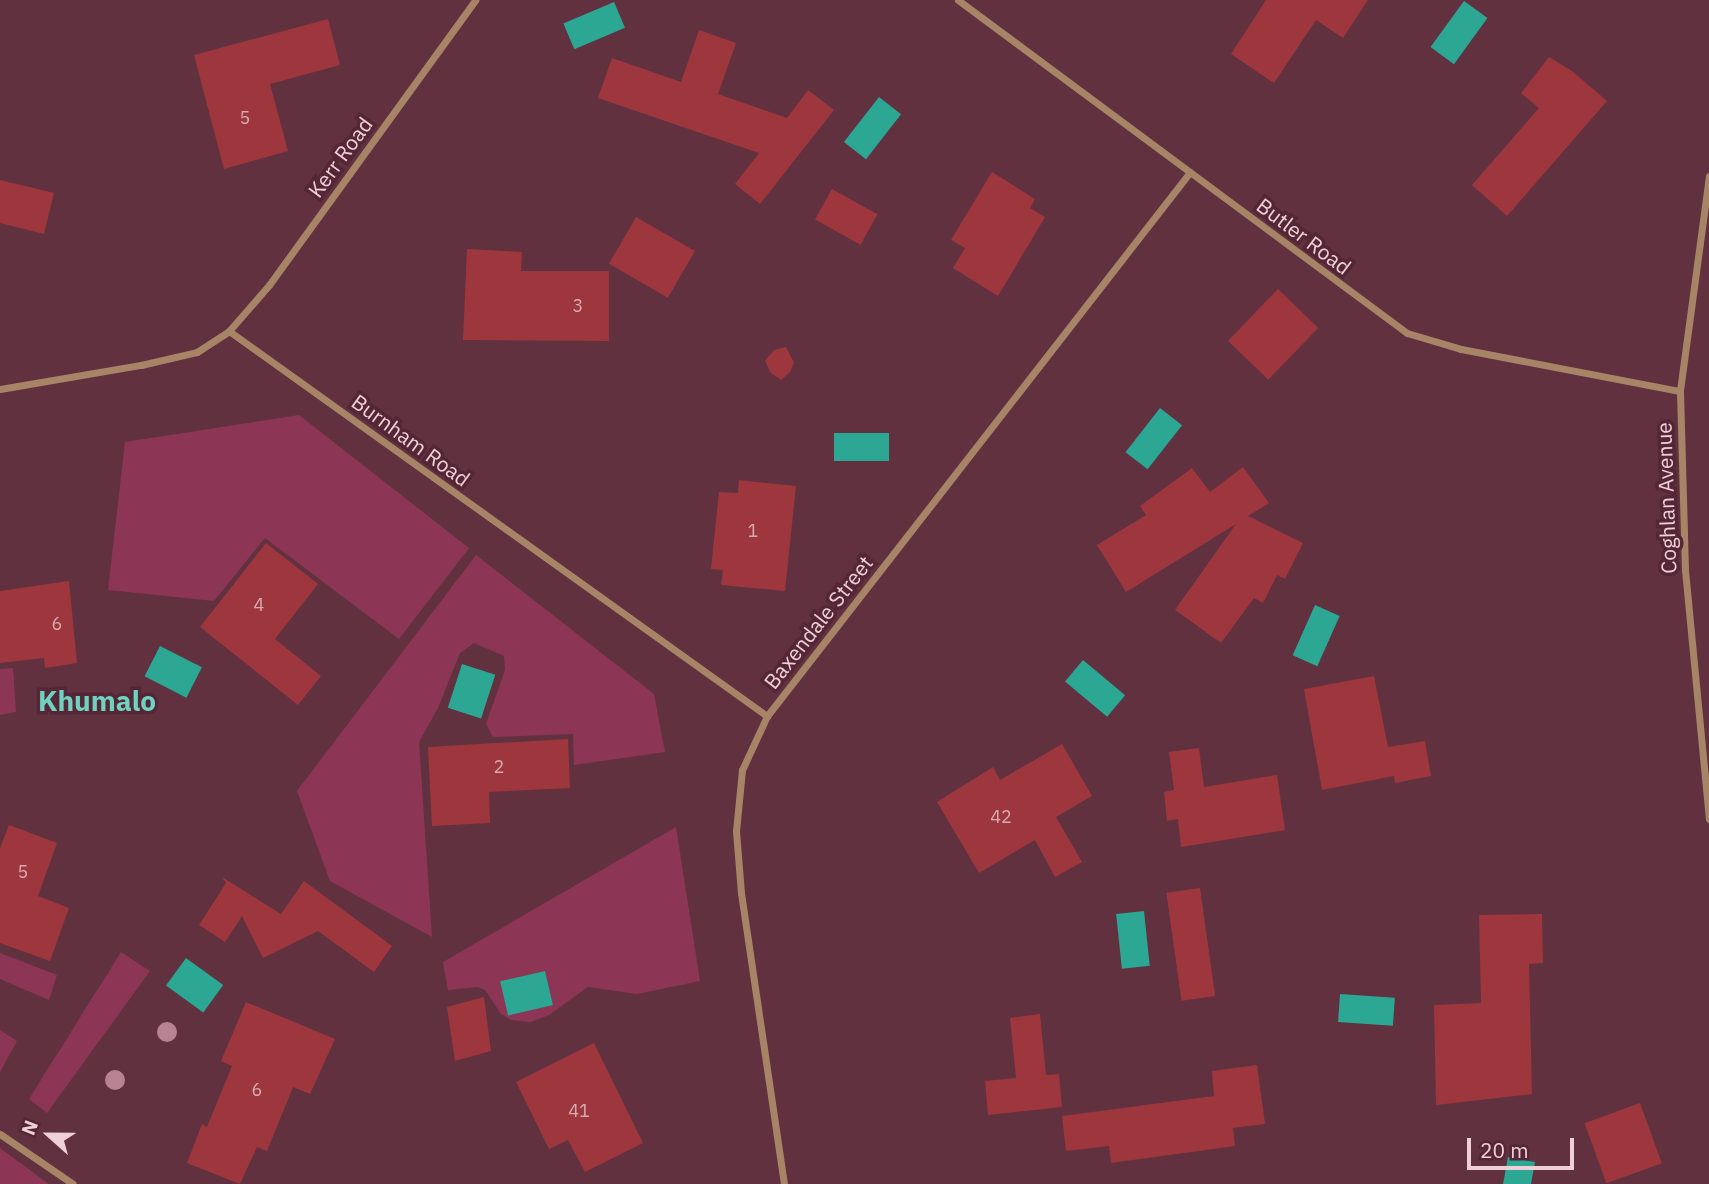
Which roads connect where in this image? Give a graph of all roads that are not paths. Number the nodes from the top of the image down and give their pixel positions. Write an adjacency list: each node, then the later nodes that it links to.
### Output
1 (475, 0): 5 (street, Kerr Road)
2 (958, 0): 3 (street, Butler Road)
3 (1190, 172): 7 (street, Butler Road); 8 (street, Baxendale Street)
4 (1709, 176): 7 (street, Coghlan Avenue)
5 (229, 331): 6 (street); 8 (street, Burnham Road)
6 (0, 389)
7 (1680, 391): 9 (street, Coghlan Avenue)
8 (768, 716): 12 (street, Baxendale Street)
9 (1709, 819)
10 (0, 1135): 11 (street)
11 (73, 1184)
12 (784, 1184)

